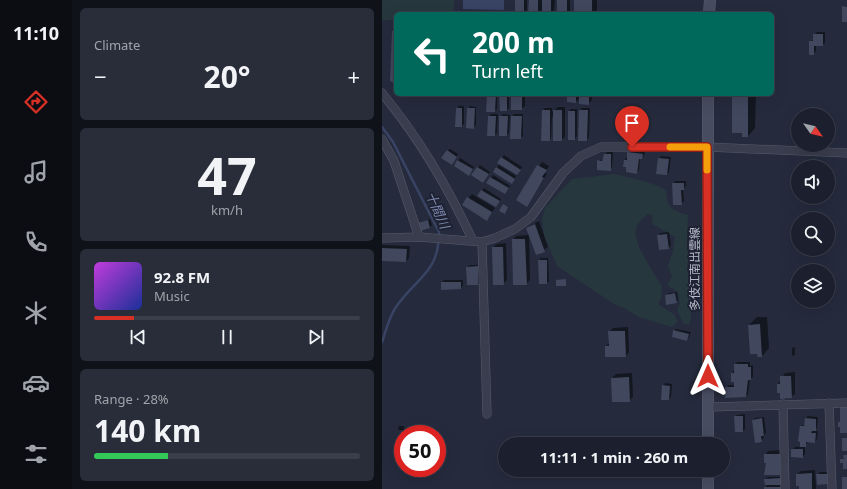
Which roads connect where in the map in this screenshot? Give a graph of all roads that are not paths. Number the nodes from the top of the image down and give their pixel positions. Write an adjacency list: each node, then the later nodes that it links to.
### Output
1 (710, 0): 2 (main road)
2 (709, 12)
3 (382, 93): 10 (street)
4 (708, 96): 6 (main road, 多伎江南出雲線)
5 (382, 139): 8 (street)
6 (707, 147): 7 (street); 11 (street); 15 (main road, 多伎江南出雲線)
7 (847, 153)
8 (419, 237): 9 (street); 10 (street)
9 (382, 238)
10 (473, 240): 11 (street)
11 (482, 242): 16 (street)
12 (829, 403): 13 (street); 14 (street); 21 (street)
13 (847, 403)
14 (783, 404): 15 (street); 20 (street)
15 (708, 407): 17 (main road, 多伎江南出雲線)
16 (487, 414)
17 (708, 437)
18 (708, 477): 19 (main road)
19 (708, 489)
20 (785, 489)
21 (832, 489)

